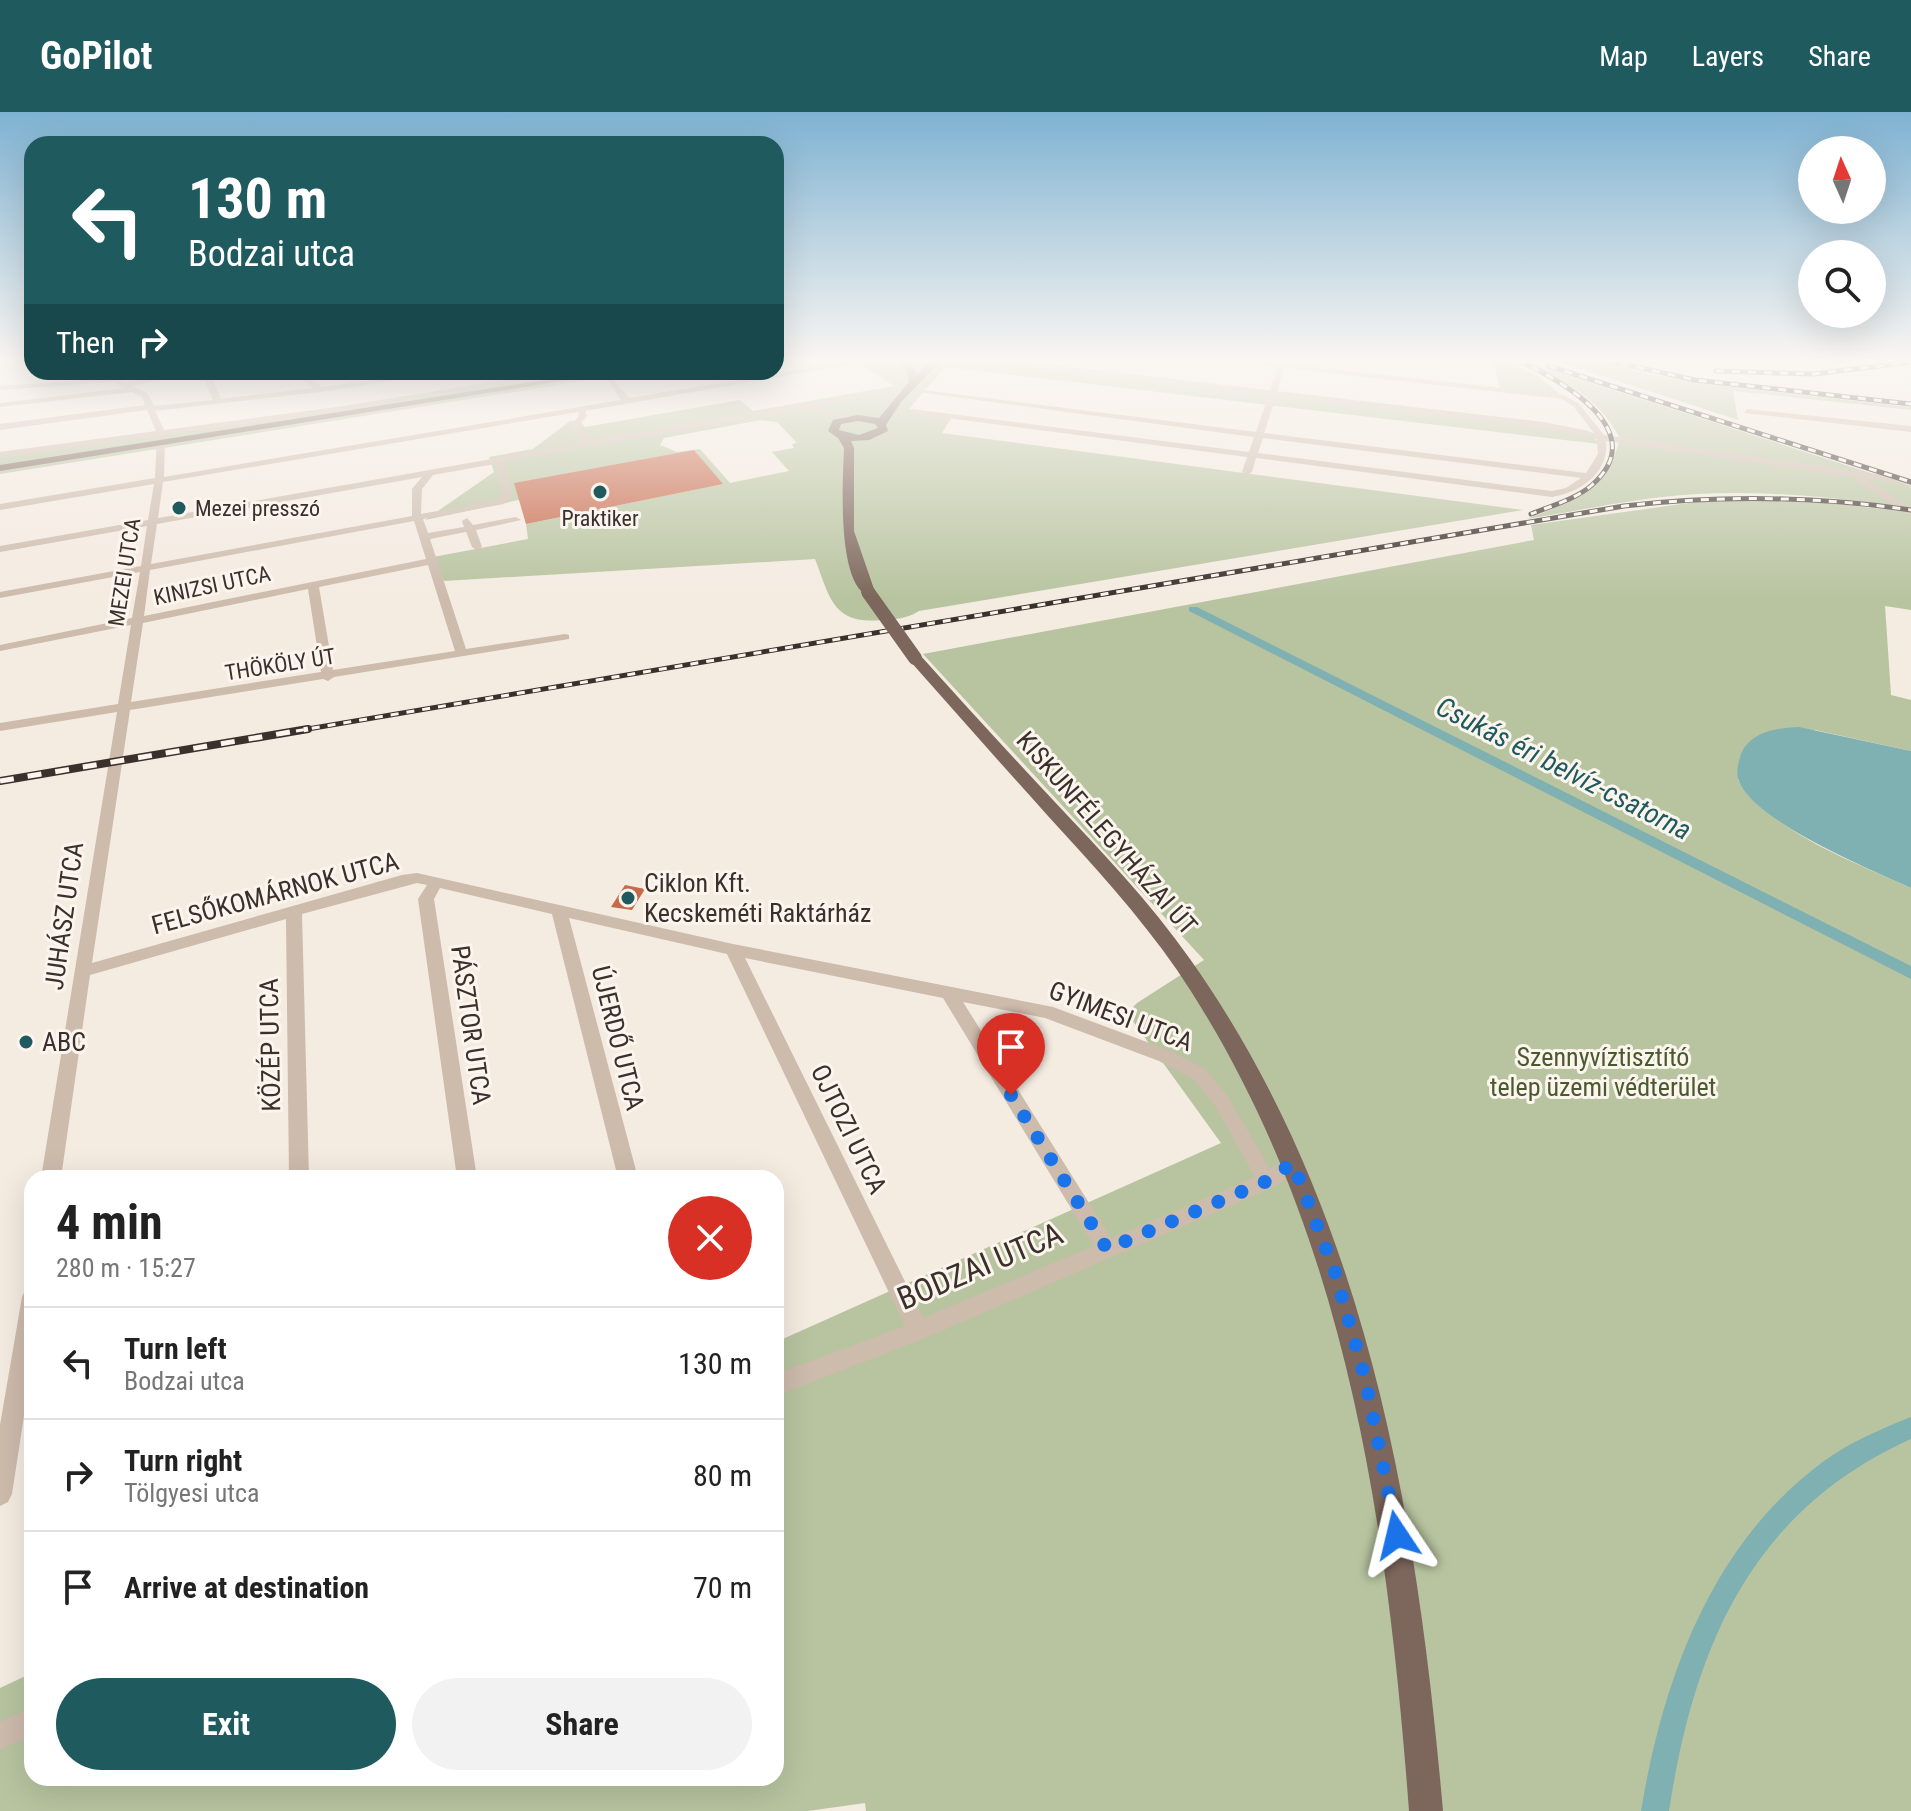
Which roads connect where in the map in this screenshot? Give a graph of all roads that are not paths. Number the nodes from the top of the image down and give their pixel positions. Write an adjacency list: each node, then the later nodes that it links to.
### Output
1 (158, 439): 15 (street)
2 (159, 439): 18 (main road)
3 (161, 439): 24 (street, MEZEI UTCA)
4 (407, 439): 24 (street)
5 (584, 439): 14 (street)
6 (614, 439): 14 (street)
7 (846, 439): 19 (main road, KISKUNFÉLEGYHÁZAI ÚT)
8 (865, 439): 19 (main road, KISKUNFÉLEGYHÁZAI ÚT)
9 (1121, 439): 16 (street)
10 (1258, 439): 16 (street)
11 (1293, 439): 23 (street)
12 (1601, 439): 23 (street)
13 (1610, 439): 22 (street)
14 (588, 444): 17 (street)
15 (0, 455)
16 (1252, 457): 21 (street); 23 (street)
17 (498, 460): 20 (street); 26 (street)
18 (0, 468)
19 (850, 470): 55 (main road, KISKUNFÉLEGYHÁZAI ÚT, bridge)
20 (430, 472): 30 (street); 31 (street)
21 (1247, 472)
22 (1854, 475): 25 (street); 29 (street)
23 (1587, 476)
24 (159, 481): 27 (street); 31 (street, MEZEI UTCA)
25 (1911, 482)
26 (501, 502): 28 (street); 32 (street)
27 (0, 507)
28 (463, 508): 30 (street); 32 (street)
29 (1911, 513)
30 (418, 517): 33 (street); 37 (street)
31 (152, 522): 35 (street); 37 (street, MEZEI UTCA)
32 (469, 528): 33 (street); 34 (street)
33 (424, 537): 36 (street)
34 (477, 547)
35 (0, 549)
36 (431, 561): 38 (street, KINIZSI UTCA); 43 (street)
37 (146, 568): 39 (street); 40 (street, MEZEI UTCA)
38 (313, 585): 40 (street, KINIZSI UTCA); 45 (street)
39 (0, 595)
40 (137, 621): 42 (street, KINIZSI UTCA); 46 (street, MEZEI UTCA)
41 (565, 637): 43 (street, THÖKÖLY ÚT)
42 (3, 648): 44 (street)
43 (462, 655): 45 (street, THÖKÖLY ÚT)
44 (0, 664)
45 (328, 677): 46 (street, THÖKÖLY ÚT)
46 (125, 708): 47 (street, THÖKÖLY ÚT); 48 (street, MEZEI UTCA)
47 (0, 727)
48 (118, 756): 53 (street, JUHÁSZ UTCA)
49 (436, 882): 50 (street, FELSŐKOMÁRNOK UTCA); 51 (street, FELSŐKOMÁRNOK UTCA); 58 (street, PÁSZTOR UTCA)
50 (559, 910): 52 (street, FELSŐKOMÁRNOK UTCA); 59 (street, ÚJERDŐ UTCA)
51 (294, 912): 53 (street, FELSŐKOMÁRNOK UTCA); 57 (street, KÖZÉP UTCA)
52 (733, 950): 54 (street, FELSŐKOMÁRNOK UTCA); 62 (street, OJTOZI UTCA)
53 (85, 971): 56 (street, JUHÁSZ UTCA)
54 (948, 992): 60 (street, GYIMESI UTCA); 61 (street)
55 (1293, 1163): 60 (street, BODZAI UTCA); 68 (main road, KISKUNFÉLEGYHÁZAI ÚT)
56 (52, 1170)
57 (299, 1170)
58 (466, 1170)
59 (626, 1170)
60 (1267, 1181): 61 (street, BODZAI UTCA)
61 (1107, 1249): 62 (street, BODZAI UTCA)
62 (918, 1331): 64 (street, BODZAI UTCA)
63 (24, 1346): 65 (street)
64 (784, 1382)
65 (0, 1494)
66 (24, 1725): 67 (street)
67 (0, 1736)
68 (1426, 1811)

